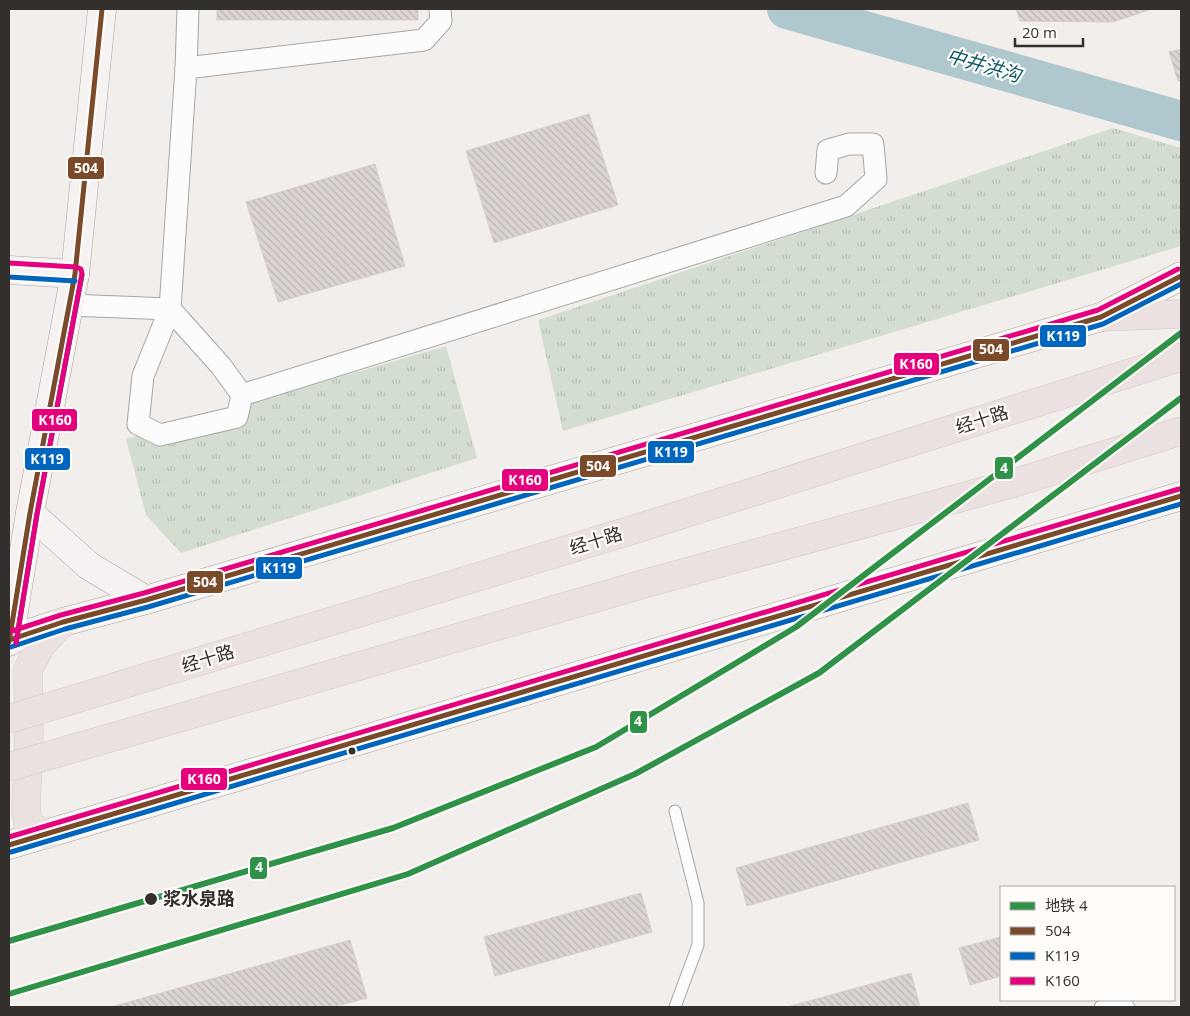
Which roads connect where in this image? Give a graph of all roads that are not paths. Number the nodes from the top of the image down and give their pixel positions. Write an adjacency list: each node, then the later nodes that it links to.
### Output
1 (102, 9): 7 (main road)
2 (188, 9): 4 (street)
3 (440, 9): 4 (street)
4 (186, 68): 10 (street)
5 (826, 173): 14 (street)
6 (9, 270): 7 (main road)
7 (76, 274): 9 (main road)
8 (1181, 276): 12 (main road)
9 (69, 304): 10 (street); 17 (main road)
10 (170, 309): 14 (street); 14 (street)
11 (1181, 314): 12 (highway)
12 (1101, 316): 18 (main road)
13 (1181, 357): 21 (highway, 经十路, bridge)
14 (242, 395)
15 (1181, 431): 22 (highway, bridge)
16 (1181, 496): 24 (main road)
17 (30, 513): 18 (main road); 20 (main road)
18 (146, 600): 19 (main road)
19 (63, 622): 20 (main road); 24 (highway)
20 (9, 641)
21 (9, 719)
22 (9, 767)
23 (675, 811): 27 (lane)
24 (46, 835): 25 (main road)
25 (9, 845)
26 (1119, 1001): 28 (lane)
27 (675, 1007)
28 (1100, 1007)

